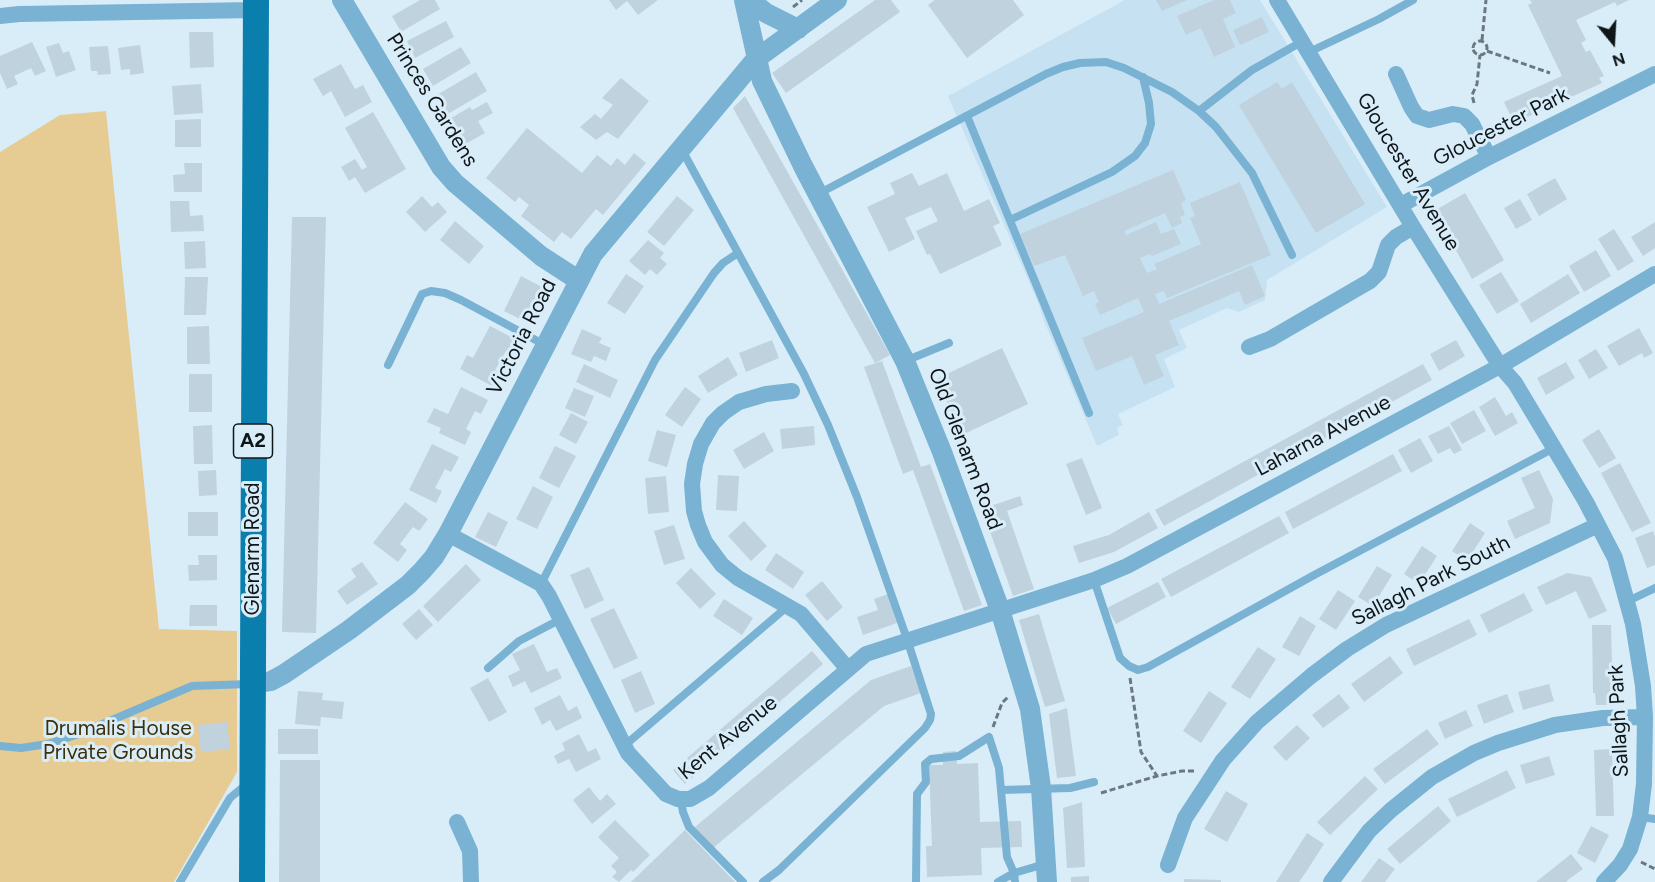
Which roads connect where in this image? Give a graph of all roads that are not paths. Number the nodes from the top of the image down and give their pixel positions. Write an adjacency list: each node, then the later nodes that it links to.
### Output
1 (342, 0): 26 (street, Princes Gardens)
2 (744, 0): 11 (street, Old Glenarm Road)
3 (750, 0): 9 (street)
4 (837, 0): 9 (street, Victoria Road)
5 (1277, 0): 10 (street, Gloucester Avenue)
6 (1413, 0): 10 (lane)
7 (255, 5): 8 (street); 48 (main road, Glenarm Road / A2)
8 (0, 16)
9 (798, 29): 11 (street, Victoria Road)
10 (1306, 46): 15 (lane); 20 (street, Gloucester Avenue)
11 (756, 59): 17 (street, Victoria Road); 19 (street, Old Glenarm Road)
12 (1396, 74): 18 (street)
13 (1655, 74): 18 (street, Gloucester Park)
14 (1143, 77): 15 (lane); 16 (lane); 21 (lane)
15 (1199, 111): 24 (lane)
16 (967, 116): 19 (lane); 21 (lane)
17 (681, 148): 23 (lane); 26 (street, Victoria Road)
18 (1489, 157): 20 (street, Gloucester Park)
19 (818, 194): 30 (street, Old Glenarm Road)
20 (1401, 205): 22 (street, Gloucester Avenue)
21 (1010, 220): 34 (lane)
22 (1413, 227): 29 (street); 32 (street, Gloucester Avenue)
23 (738, 253): 39 (lane); 45 (lane)
24 (1292, 255)
25 (1655, 274): 32 (street, Laharna Avenue)
26 (579, 280): 28 (street, Victoria Road)
27 (949, 343): 30 (lane)
28 (546, 345): 31 (lane); 37 (street, Victoria Road)
29 (1249, 348)
30 (905, 361): 43 (street, Old Glenarm Road)
31 (388, 365)
32 (1500, 366): 35 (street, Sallagh Park); 38 (street, Laharna Avenue)
33 (792, 391): 42 (street)
34 (1089, 413)
35 (1554, 448): 36 (street, Sallagh Park); 38 (lane)
36 (1598, 525): 41 (street, Sallagh Park); 59 (street, Sallagh Park South)
37 (448, 534): 39 (street); 48 (street, Victoria Road)
38 (1094, 580): 43 (street, Laharna Avenue)
39 (542, 584): 44 (street, Kent Avenue)
40 (1655, 588): 41 (lane)
41 (1628, 601): 49 (street, Sallagh Park)
42 (789, 606): 47 (street); 51 (lane)
43 (1000, 610): 45 (street, Kent Avenue); 54 (street, Old Glenarm Road)
44 (561, 619): 46 (lane); 51 (street, Kent Avenue)
45 (907, 639): 47 (street, Kent Avenue); 66 (lane)
46 (488, 668)
47 (847, 668): 56 (street, Kent Avenue)
48 (253, 684): 50 (lane); 52 (main road, Glenarm Road / A2)
49 (1645, 717): 57 (street, Sallagh Park); 69 (street)
50 (0, 746)
51 (624, 746): 56 (street, Kent Avenue)
52 (254, 780): 62 (lane); 63 (main road, Glenarm Road / A2)
53 (1094, 782): 54 (lane)
54 (1041, 788): 55 (lane); 60 (street, Old Glenarm Road)
55 (1001, 790): 61 (lane); 67 (lane)
56 (681, 800): 65 (lane)
57 (1647, 818): 70 (street, Sallagh Park)
58 (457, 822): 64 (street)
59 (1168, 865)
60 (1047, 873): 61 (lane)
61 (1014, 877): 68 (lane)
62 (180, 882)
63 (252, 882)
64 (471, 882)
65 (743, 882)
66 (763, 882)
67 (916, 882)
68 (998, 882)
69 (1331, 882)
70 (1604, 882)

